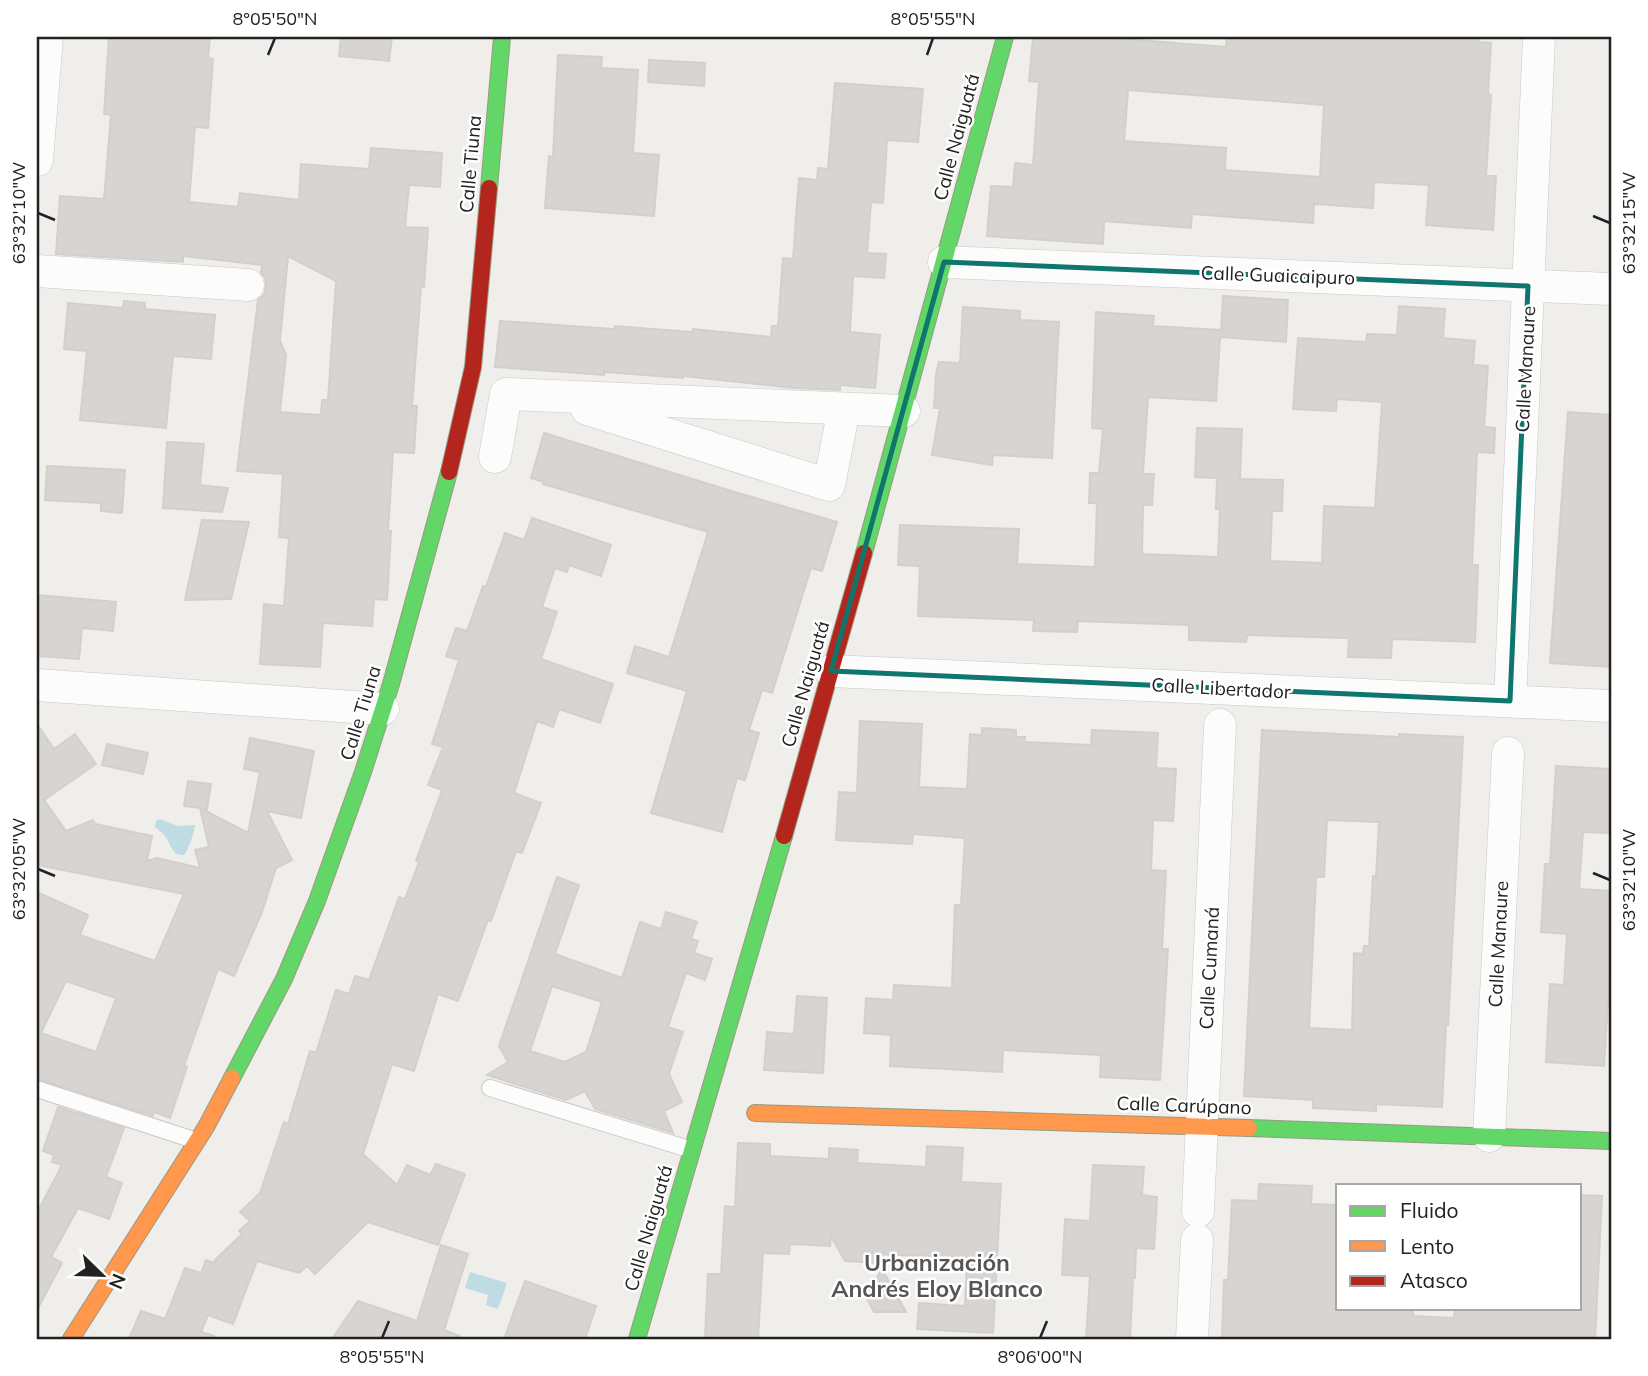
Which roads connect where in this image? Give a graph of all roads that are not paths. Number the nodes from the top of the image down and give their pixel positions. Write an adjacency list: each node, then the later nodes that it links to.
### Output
1 (47, 37): 5 (street)
2 (502, 37): 19 (street, Calle Tiuna)
3 (1005, 37): 6 (street, Calle Naiguatá)
4 (1539, 37): 9 (street, Calle Manaure)
5 (37, 160)
6 (944, 262): 9 (street, Calle Guaicaipuro); 13 (street, Calle Naiguatá)
7 (37, 271): 8 (street)
8 (248, 285)
9 (1528, 286): 10 (street, Calle Guaicaipuro); 17 (street, Calle Manaure)
10 (1611, 289)
11 (547, 396): 12 (street); 12 (street); 14 (street)
12 (844, 409): 13 (street)
13 (904, 411): 15 (street, Calle Naiguatá)
14 (495, 457)
15 (831, 671): 17 (street, Calle Libertador); 29 (street, Calle Naiguatá)
16 (37, 685): 19 (street)
17 (1510, 701): 18 (street, Calle Libertador)
18 (1611, 706)
19 (383, 709): 27 (street, Calle Tiuna)
20 (1220, 725): 25 (street, Calle Cumaná)
21 (1508, 753): 26 (street, Calle Manaure)
22 (490, 1088): 29 (lane)
23 (37, 1089): 27 (lane)
24 (755, 1113): 25 (street, Calle Carúpano)
25 (1202, 1126): 26 (street, Calle Carúpano); 32 (street, Calle Cumaná)
26 (1489, 1136): 28 (street, Calle Carúpano)
27 (197, 1141): 30 (street, Calle Tiuna)
28 (1611, 1141)
29 (692, 1150): 31 (street, Calle Naiguatá)
30 (71, 1339)
31 (637, 1339)
32 (1192, 1339)

